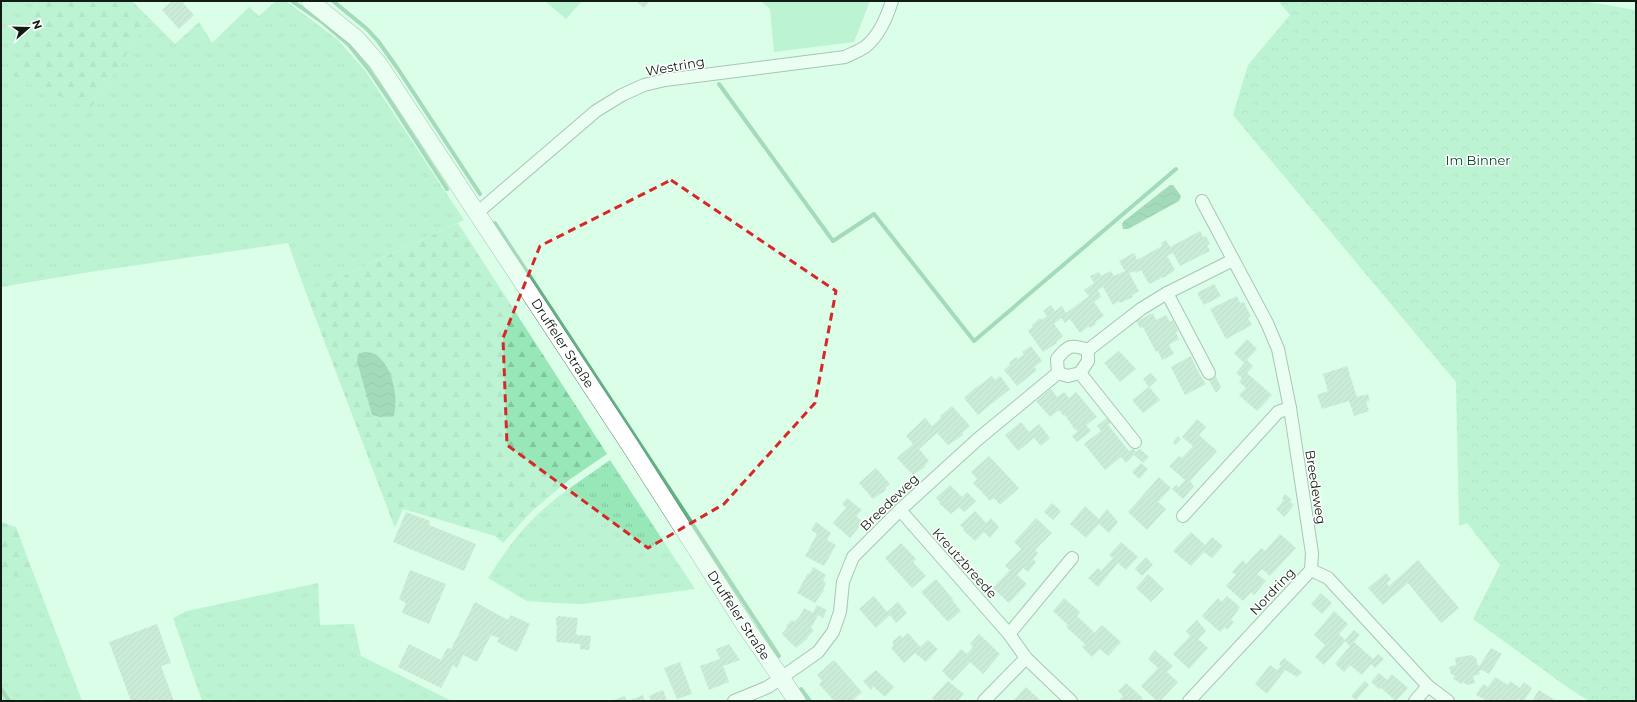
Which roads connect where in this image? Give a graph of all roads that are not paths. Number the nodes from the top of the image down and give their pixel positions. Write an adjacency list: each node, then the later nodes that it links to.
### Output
1 (310, 1): 4 (street, Druffeler Straße)
2 (892, 1): 4 (street, Westring)
3 (1202, 201): 5 (street, Breedeweg)
4 (477, 214): 19 (street, Druffeler Straße)
5 (1233, 260): 6 (street); 11 (street, Breedeweg)
6 (1167, 293): 7 (street); 10 (street)
7 (1088, 350): 8 (street); 9 (street)
8 (1058, 373): 9 (street); 13 (street, Breedeweg)
9 (1080, 373): 12 (street)
10 (1209, 373)
11 (1290, 408): 14 (street); 16 (street, Breedeweg)
12 (1135, 442)
13 (900, 510): 17 (street, Kreutzbreede); 19 (street, Breedeweg)
14 (1182, 516)
15 (1072, 558): 17 (street)
16 (1310, 570): 20 (street, Nordring); 25 (street, Nordring)
17 (1009, 634): 18 (street, Kreutzbreede)
18 (1026, 658): 23 (street); 24 (street, Kreutzbreede)
19 (781, 678): 21 (street, Breedeweg); 22 (street, Druffeler Straße)
20 (1428, 686): 26 (street); 27 (street, Nordring)
21 (734, 701)
22 (797, 701)
23 (984, 701)
24 (1071, 701)
25 (1189, 701)
26 (1415, 701)
27 (1448, 701)

